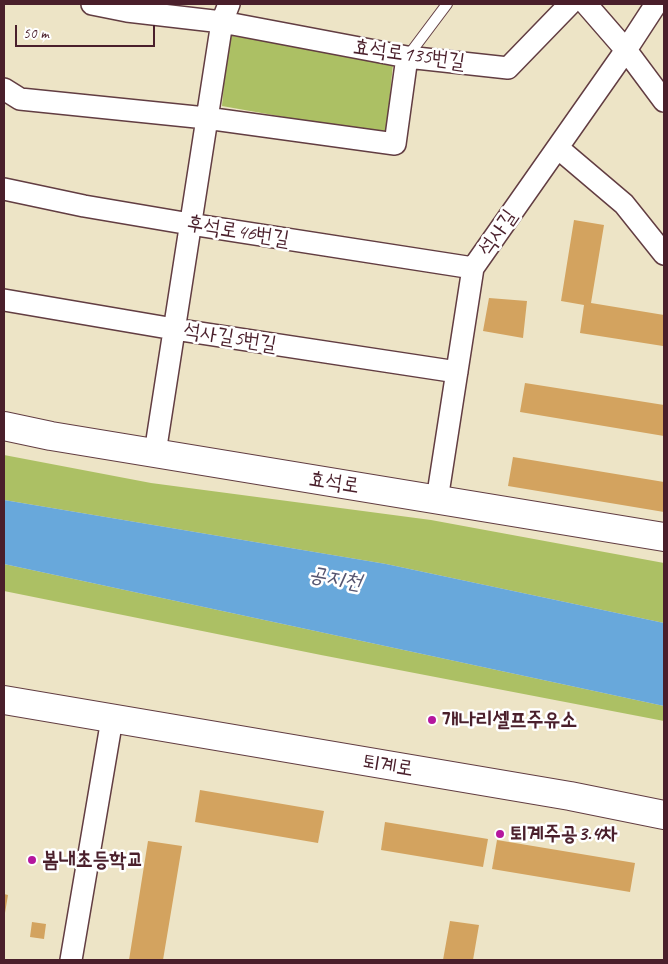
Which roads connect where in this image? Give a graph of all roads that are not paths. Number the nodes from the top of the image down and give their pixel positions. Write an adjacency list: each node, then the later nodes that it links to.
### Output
1 (92, 4): 6 (street, 효석로135번길)
2 (448, 4): 9 (lane)
3 (570, 4): 9 (street, 효석로135번길)
4 (586, 4): 8 (street)
5 (656, 4): 8 (street, 석사길)
6 (129, 8): 7 (street, 효석로135번길)
7 (226, 13): 9 (street, 효석로135번길); 12 (street)
8 (626, 50): 11 (street); 13 (street, 석사길)
9 (407, 57): 12 (street)
10 (4, 89): 12 (street)
11 (664, 102)
12 (206, 118): 15 (street)
13 (558, 148): 16 (street); 17 (street, 석사길)
14 (4, 189): 15 (street, 후석로46번길)
15 (190, 224): 17 (street, 후석로46번길); 19 (street)
16 (664, 254)
17 (473, 268): 20 (street, 석사길)
18 (4, 300): 19 (street, 석사길5번길)
19 (174, 329): 20 (street, 석사길5번길); 22 (street)
20 (457, 372): 23 (street, 석사길)
21 (4, 426): 22 (street, 효석로)
22 (155, 453): 23 (street, 효석로)
23 (437, 500): 24 (street, 효석로)
24 (664, 537)
25 (4, 700): 26 (street, 퇴계로)
26 (112, 719): 27 (street, 퇴계로); 28 (street)
27 (664, 815)
28 (70, 960)

